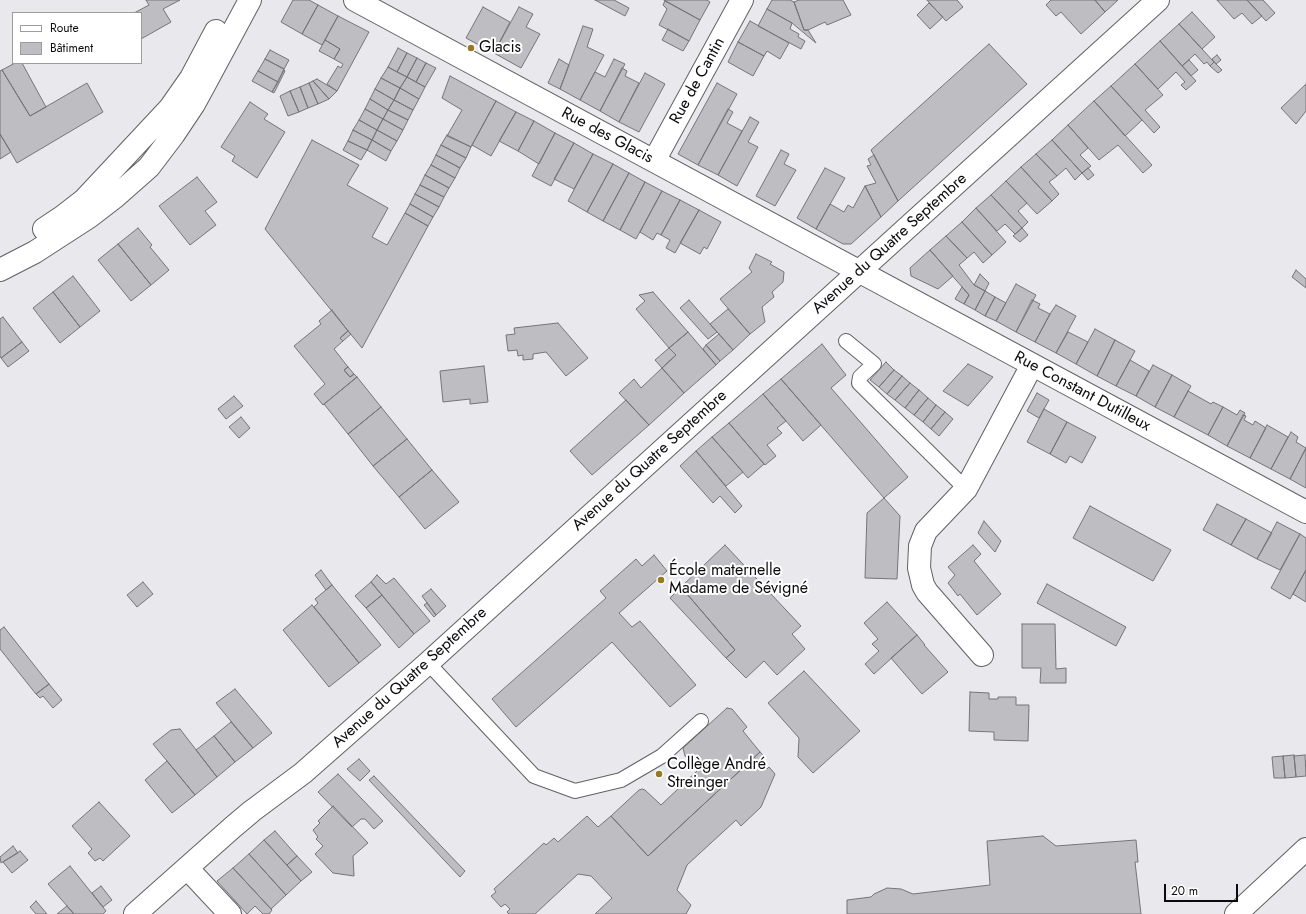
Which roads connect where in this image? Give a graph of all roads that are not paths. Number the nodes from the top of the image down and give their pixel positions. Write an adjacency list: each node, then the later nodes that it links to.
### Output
1 (233, 0): 7 (street)
2 (250, 0): 8 (street)
3 (355, 0): 6 (street, Rue des Glacis)
4 (742, 0): 6 (street, Rue de Cantin)
5 (1158, 0): 9 (street, Avenue du Quatre Septembre)
6 (654, 162): 9 (street, Rue des Glacis)
7 (0, 255)
8 (0, 270)
9 (859, 272): 11 (street, Rue Constant Dutilleux); 15 (street, Avenue du Quatre Septembre)
10 (846, 341): 12 (lane)
11 (1032, 365): 12 (street); 13 (street, Rue Constant Dutilleux)
12 (966, 489): 14 (street)
13 (1306, 512)
14 (982, 655)
15 (428, 663): 16 (lane); 18 (street, Avenue du Quatre Septembre)
16 (701, 721)
17 (1306, 850): 21 (street)
18 (187, 868): 19 (street, Avenue du Quatre Septembre); 20 (street)
19 (135, 914)
20 (230, 914)
21 (1236, 914)

